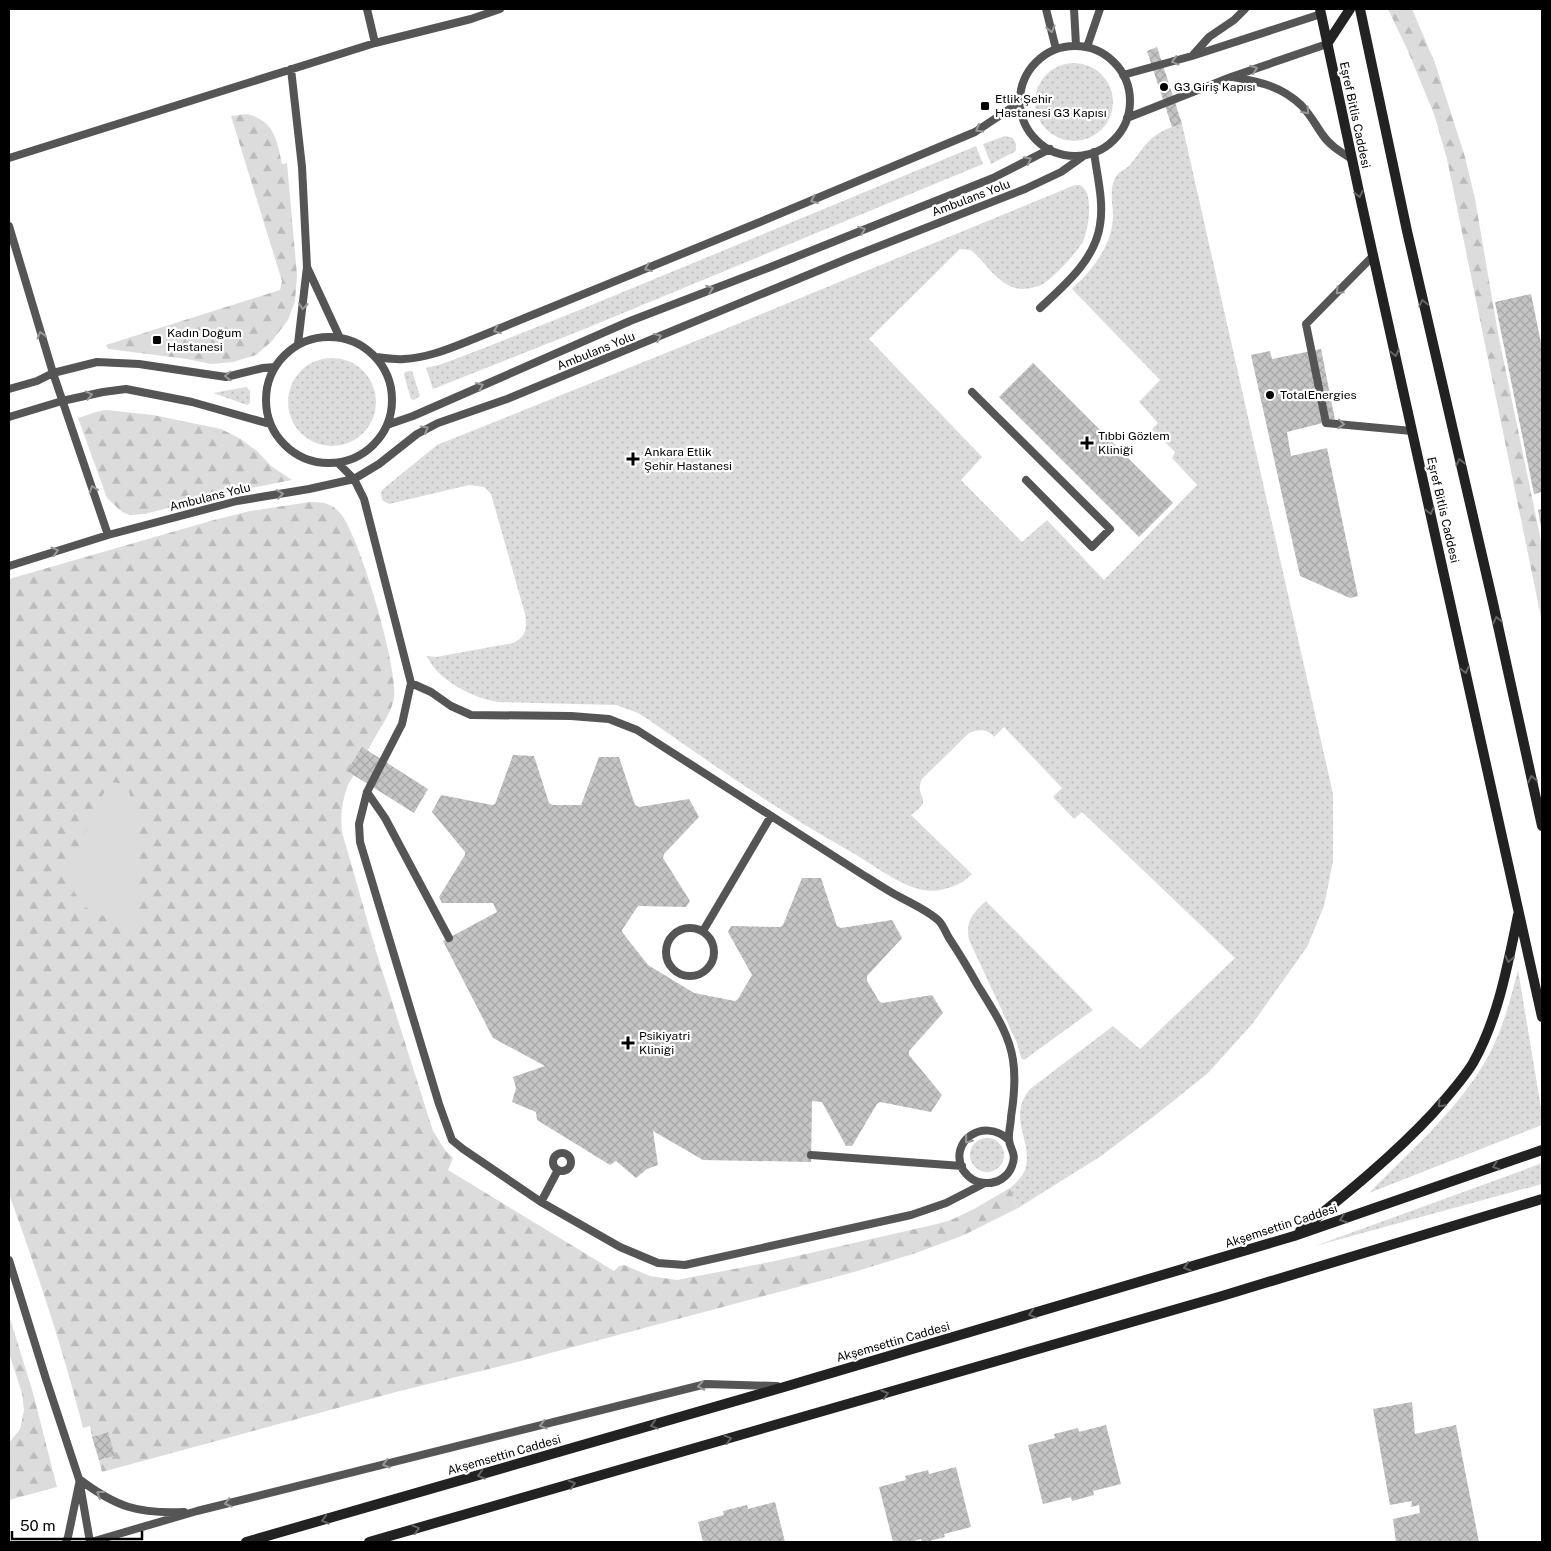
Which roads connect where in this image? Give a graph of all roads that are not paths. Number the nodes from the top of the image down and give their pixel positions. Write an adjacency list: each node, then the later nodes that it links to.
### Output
1 (366, 9): 10 (lane)
2 (500, 9): 10 (lane)
3 (1046, 9): 14 (lane, one-way to 14)
4 (1074, 9): 12 (lane)
5 (1100, 9): 13 (lane)
6 (1245, 9): 15 (lane)
7 (1350, 9): 11 (main road)
8 (1360, 9): 50 (main road, one-way to 8)
9 (1322, 11): 11 (main road, Eşref Bitlis Caddesi); 15 (lane)
10 (375, 43): 16 (lane)
11 (1327, 44): 18 (lane, one-way to 11); 25 (main road, Eşref Bitlis Caddesi)
12 (1076, 46): 13 (lane); 14 (lane)
13 (1087, 47): 17 (lane)
14 (1056, 49): 19 (lane)
15 (1192, 56): 17 (lane, one-way to 17)
16 (291, 69): 24 (lane); 28 (lane)
17 (1123, 75): 20 (lane)
18 (1231, 77): 20 (lane); 25 (lane, one-way to 25)
19 (1020, 102): 21 (lane); 32 (lane, one-way to 32)
20 (1127, 118): 22 (lane)
21 (1050, 149): 23 (lane); 40 (lane, one-way to 21)
22 (1094, 152): 23 (lane); 29 (lane)
23 (1085, 155): 43 (lane, Ambulans Yolu, one-way to 23)
24 (9, 158)
25 (1352, 158): 27 (main road, Eşref Bitlis Caddesi, one-way to 27)
26 (9, 226): 34 (lane, one-way to 26)
27 (1373, 256): 41 (main road, Eşref Bitlis Caddesi, one-way to 41); 41 (lane, one-way to 41)
28 (307, 267): 30 (lane); 31 (lane, one-way to 31)
29 (1040, 308)
30 (339, 336): 31 (lane); 32 (lane)
31 (298, 344): 33 (lane)
32 (376, 358): 40 (lane)
33 (275, 367): 34 (lane, one-way to 34); 39 (lane)
34 (53, 373): 35 (lane); 37 (lane)
35 (9, 389)
36 (972, 392): 44 (lane)
37 (62, 401): 38 (lane); 39 (lane, one-way to 39); 45 (lane, one-way to 37)
38 (9, 418)
39 (270, 424): 42 (lane)
40 (387, 425): 42 (lane)
41 (1412, 431): 51 (main road, Eşref Bitlis Caddesi, one-way to 51)
42 (339, 464): 43 (lane)
43 (354, 479): 45 (lane, Ambulans Yolu, one-way to 43); 47 (lane)
44 (1026, 480)
45 (108, 535): 46 (lane, Ambulans Yolu, one-way to 45)
46 (9, 566)
47 (411, 682): 48 (lane); 49 (lane)
48 (367, 792): 53 (lane); 62 (lane)
49 (771, 816): 52 (lane); 55 (lane)
50 (1542, 826)
51 (1519, 911): 54 (main road, Eşref Bitlis Caddesi); 63 (main road, one-way to 63)
52 (703, 931): 52 (lane)
53 (449, 938)
54 (1542, 1017)
55 (1009, 1140): 58 (lane, one-way to 58); 60 (lane)
56 (1542, 1150): 63 (main road, Akşemsettin Caddesi, one-way to 63)
57 (811, 1154): 58 (lane)
58 (962, 1166): 60 (lane)
59 (558, 1170): 62 (lane)
60 (985, 1184): 62 (lane)
61 (1542, 1200): 71 (main road, one-way to 61)
62 (541, 1202)
63 (1294, 1236): 65 (main road, Akşemsettin Caddesi, one-way to 65)
64 (9, 1260): 66 (lane)
65 (784, 1387): 67 (lane, one-way to 67); 70 (main road, Akşemsettin Caddesi, one-way to 70)
66 (80, 1479): 67 (lane, one-way to 66); 68 (lane); 69 (lane)
67 (197, 1511): 69 (lane)
68 (66, 1542)
69 (91, 1542)
70 (246, 1542)
71 (369, 1542)

